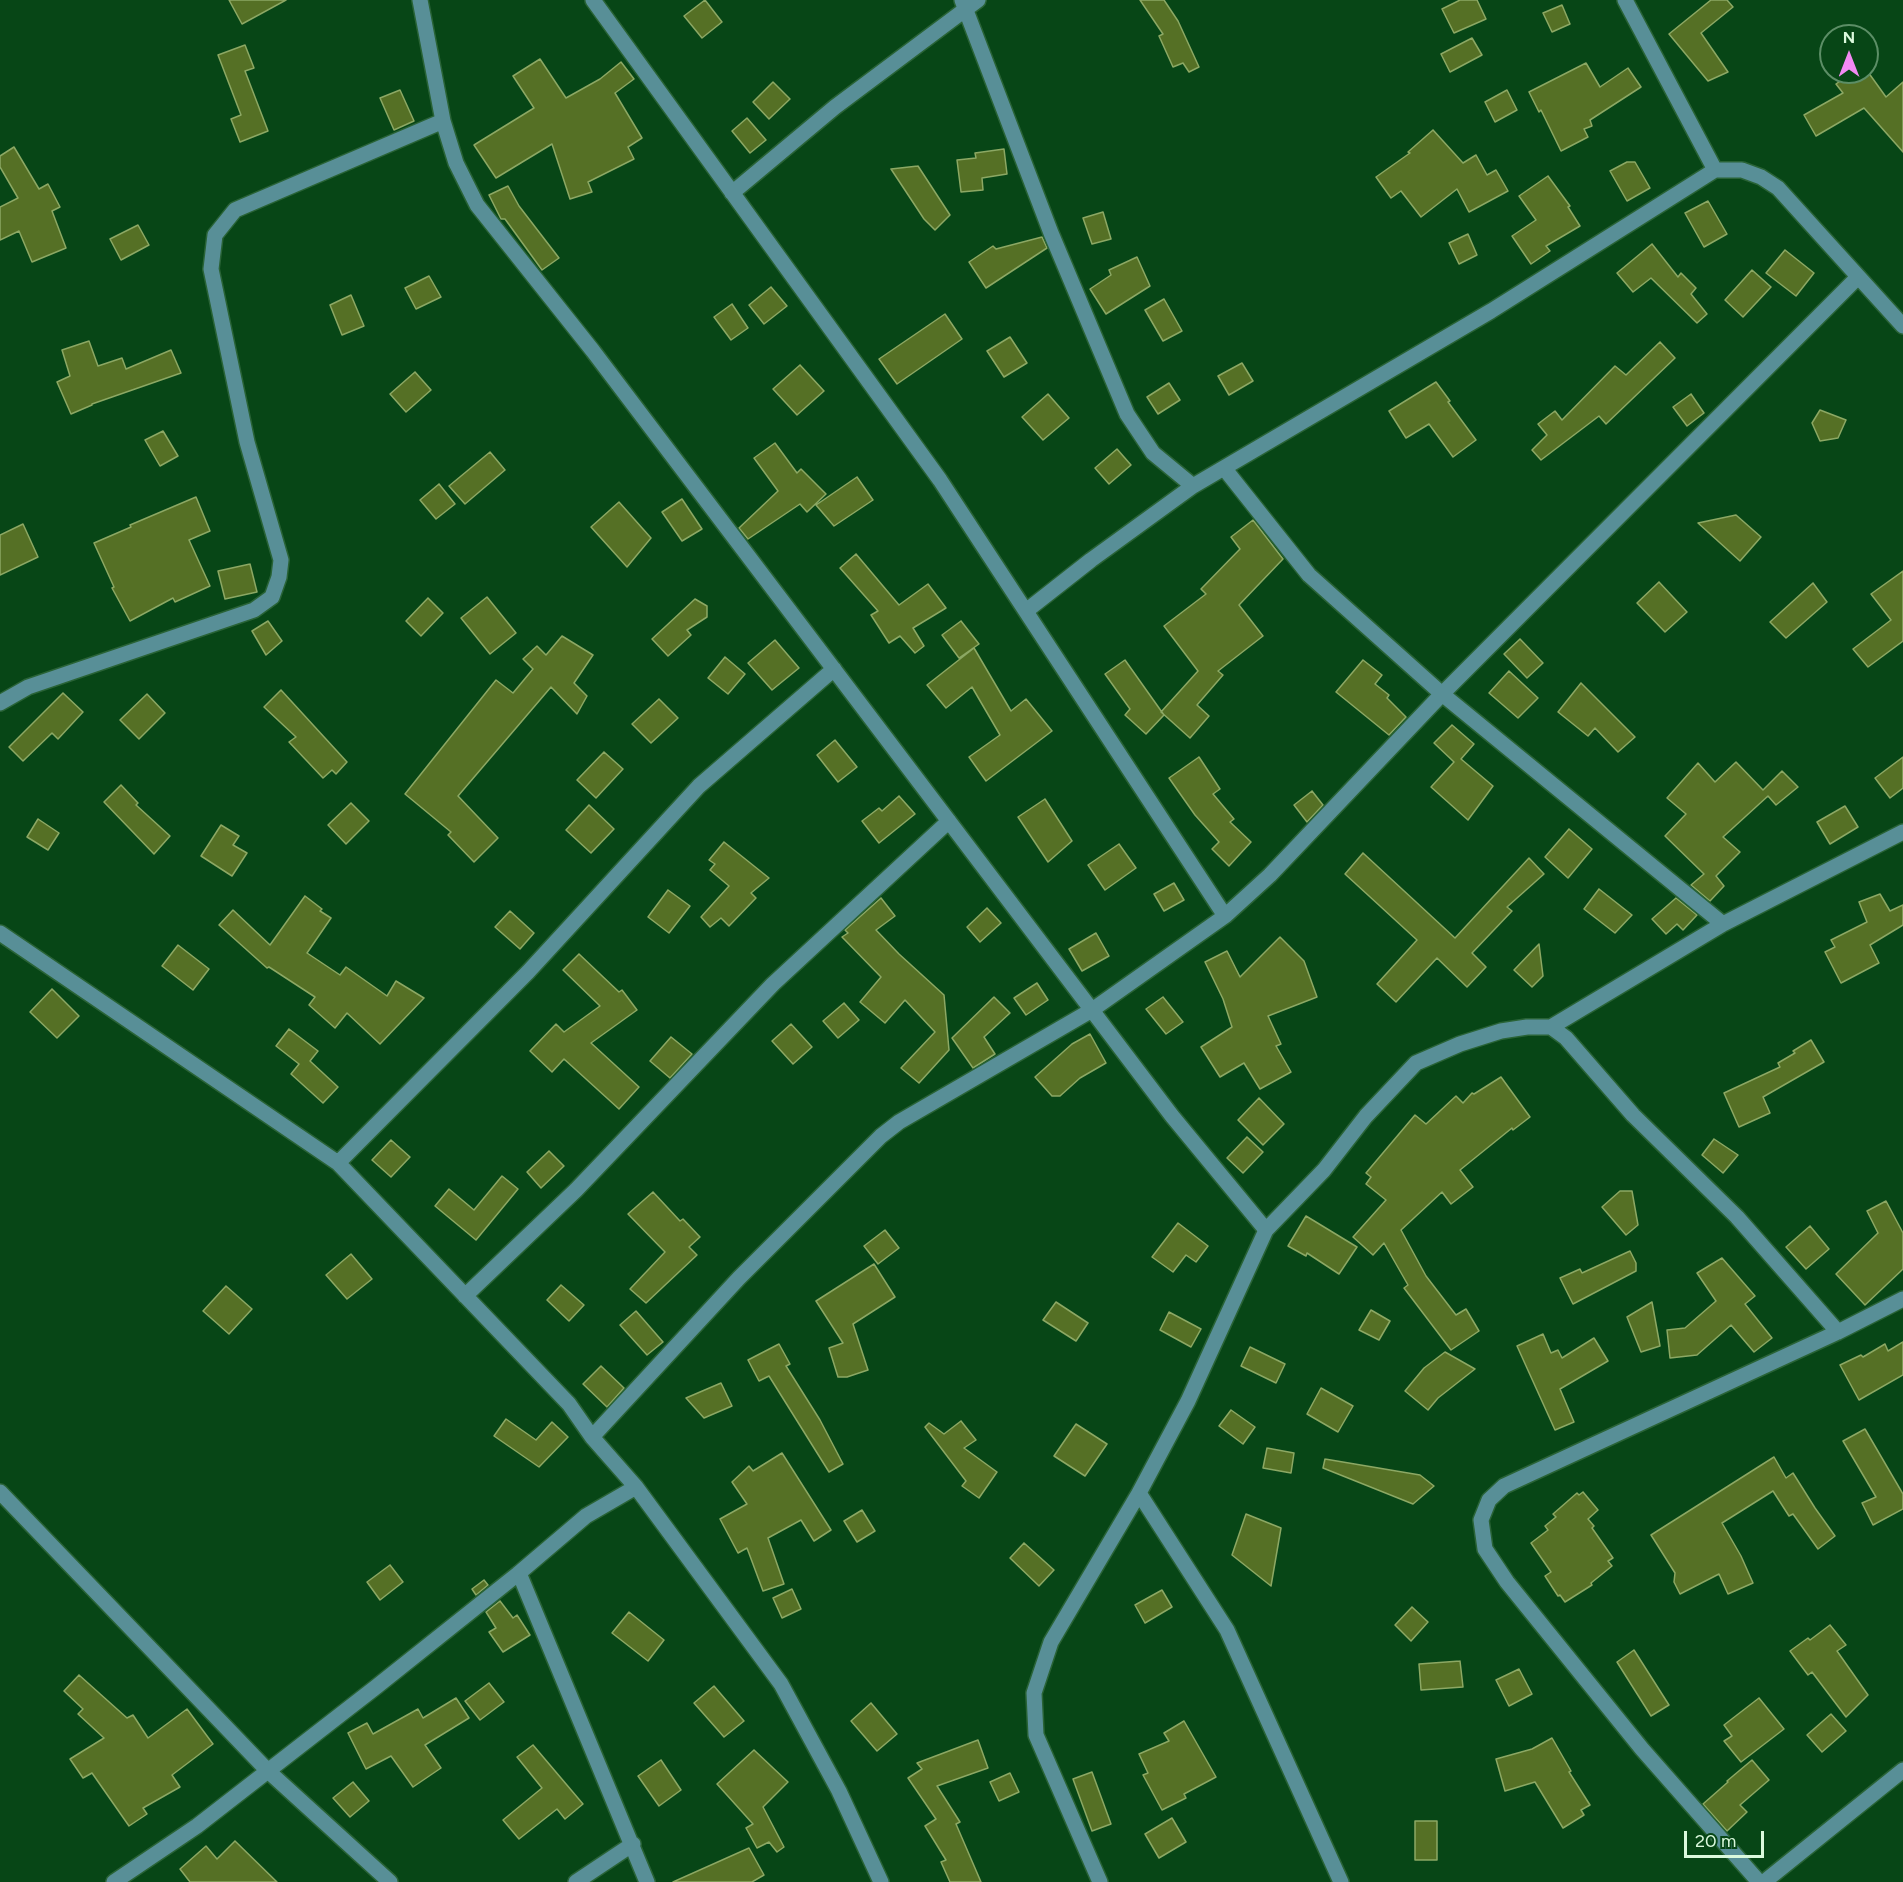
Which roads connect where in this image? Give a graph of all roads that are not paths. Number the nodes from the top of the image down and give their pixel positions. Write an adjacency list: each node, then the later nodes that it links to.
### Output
1 (420, 0): 5 (street)
2 (593, 0): 7 (street)
3 (1625, 0): 6 (street)
4 (968, 3): 7 (street); 11 (street)
5 (442, 121): 13 (street); 15 (street)
6 (1715, 170): 8 (street); 10 (street)
7 (732, 193): 12 (street)
8 (1858, 277): 9 (street); 14 (street)
9 (1903, 326)
10 (1224, 468): 11 (street); 14 (street)
11 (1193, 486): 12 (street)
12 (1026, 611): 18 (street)
13 (834, 669): 16 (street); 23 (street)
14 (1442, 694): 18 (street); 19 (street)
15 (0, 703)
16 (950, 821): 21 (street); 25 (street)
17 (1903, 832): 19 (street)
18 (1225, 916): 21 (street)
19 (1723, 924): 22 (street)
20 (0, 933): 23 (street)
21 (1092, 1010): 24 (street); 28 (street)
22 (1551, 1028): 24 (street); 27 (street)
23 (338, 1163): 25 (street)
24 (1266, 1230): 31 (street)
25 (465, 1296): 28 (street)
26 (1903, 1299): 27 (street)
27 (1838, 1332): 43 (street)
28 (592, 1437): 29 (street)
29 (636, 1487): 32 (street); 40 (street)
30 (0, 1492): 34 (street)
31 (1139, 1493): 41 (street); 42 (street)
32 (519, 1573): 34 (street); 35 (street)
33 (1903, 1770): 44 (street)
34 (268, 1771): 36 (street); 37 (street)
35 (633, 1844): 38 (street); 39 (street)
36 (114, 1882)
37 (390, 1882)
38 (576, 1882)
39 (647, 1882)
40 (881, 1882)
41 (1100, 1882)
42 (1341, 1882)
43 (1759, 1882)
44 (1764, 1882)

